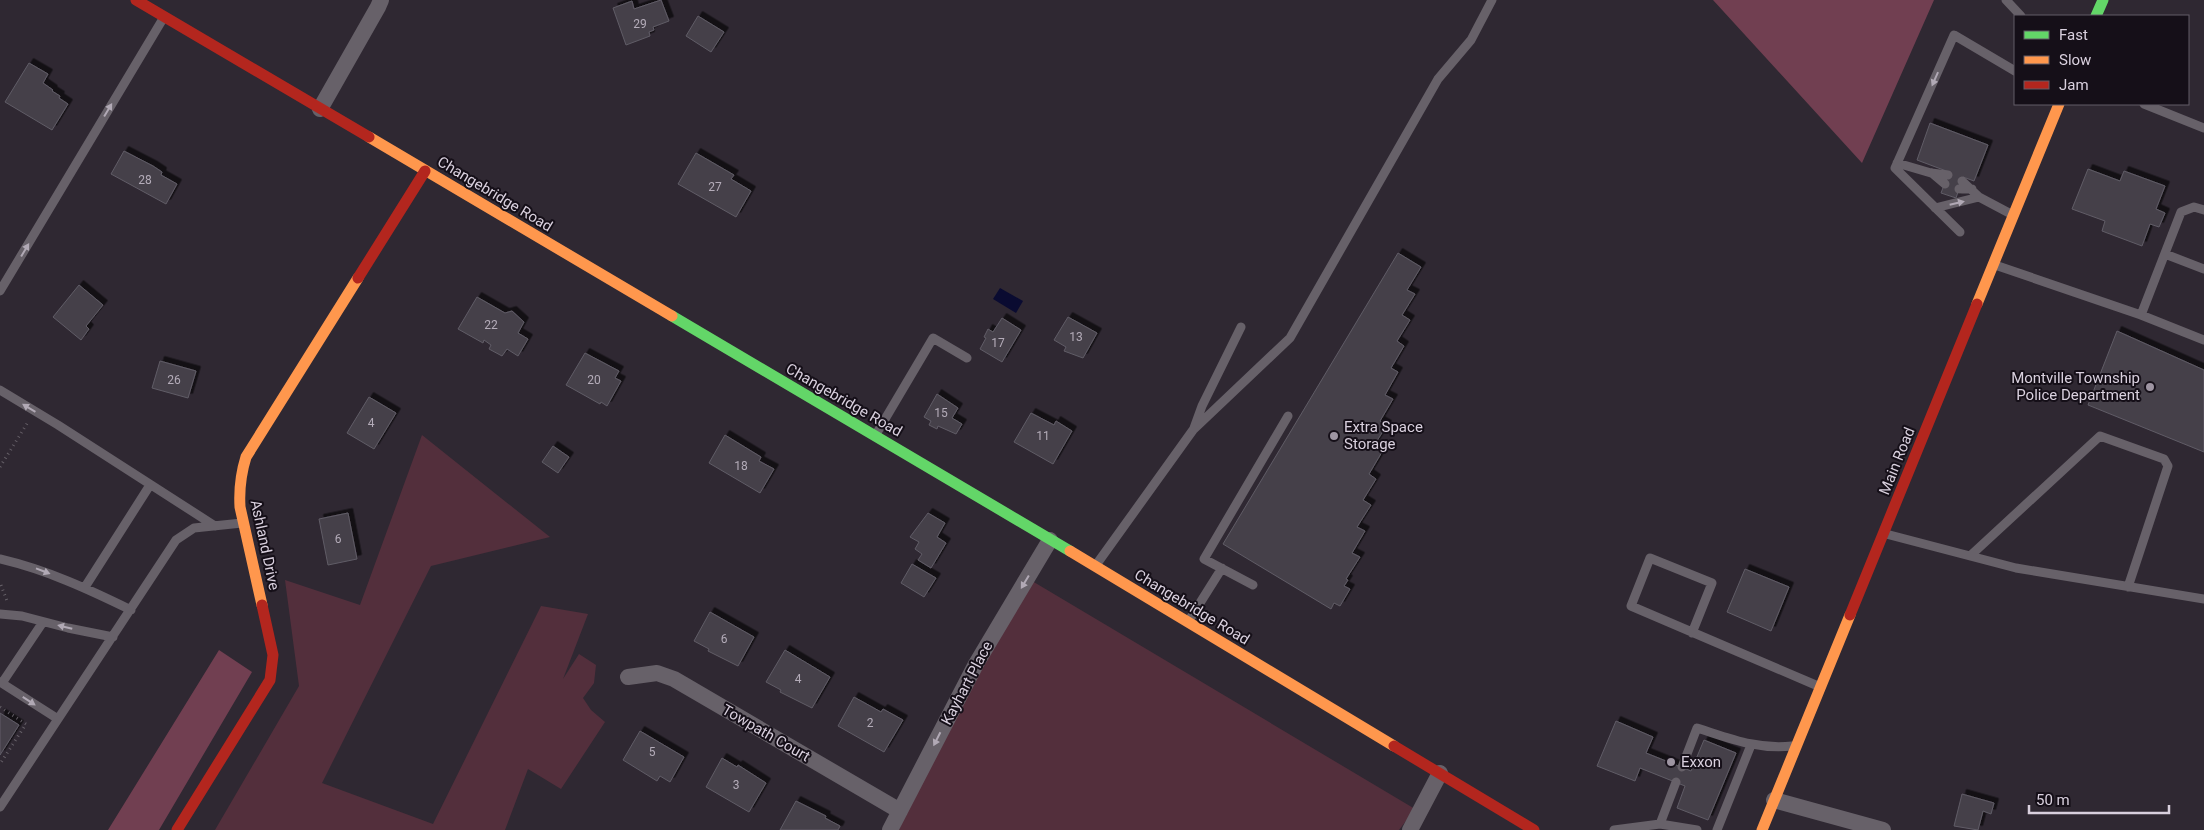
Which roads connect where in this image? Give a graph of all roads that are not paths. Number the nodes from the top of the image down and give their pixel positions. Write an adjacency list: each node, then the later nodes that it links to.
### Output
1 (136, 0): 8 (main road, Changebridge Road)
2 (381, 0): 12 (street)
3 (1492, 0): 35 (lane)
4 (2006, 0): 6 (lane)
5 (2103, 0): 7 (main road)
6 (2020, 15)
7 (2096, 15)
8 (164, 17): 12 (main road, Changebridge Road); 28 (lane, one-way to 8)
9 (2014, 70): 14 (lane, one-way to 14)
10 (2059, 105): 23 (main road, Main Road)
11 (2147, 105): 13 (lane)
12 (320, 109): 15 (main road, Changebridge Road)
13 (2203, 124)
14 (1897, 163): 16 (lane); 21 (lane)
15 (425, 171): 36 (main road, Changebridge Road); 38 (main road, Ashland Drive)
16 (1931, 173): 17 (lane); 18 (lane)
17 (1948, 175)
18 (1945, 184)
19 (1961, 185): 20 (lane)
20 (1980, 198): 21 (lane, one-way to 20); 23 (lane)
21 (1935, 208): 24 (lane)
22 (2204, 210): 25 (lane)
23 (2014, 215): 26 (main road, Main Road)
24 (1960, 232)
25 (2165, 254): 27 (lane); 29 (lane)
26 (1994, 264): 29 (lane); 40 (main road, Main Road)
27 (2204, 269)
28 (0, 291)
29 (2141, 315): 31 (lane)
30 (1242, 327): 35 (lane)
31 (2204, 340)
32 (967, 358): 36 (lane)
33 (0, 390): 37 (lane, one-way to 33)
34 (1288, 416): 45 (lane)
35 (1193, 430): 44 (lane)
36 (875, 436): 41 (main road, Changebridge Road)
37 (150, 485): 39 (lane); 48 (lane)
38 (245, 523): 39 (lane); 70 (main road, Ashland Drive)
39 (215, 526): 50 (lane)
40 (1884, 533): 42 (lane); 58 (main road, Main Road)
41 (1050, 540): 44 (main road, Changebridge Road); 68 (street, Kayhart Place, one-way to 68)
42 (1970, 556): 47 (lane); 47 (lane)
43 (0, 559): 48 (lane, one-way to 48)
44 (1095, 567): 53 (main road, Changebridge Road)
45 (1222, 568): 46 (lane); 53 (lane)
46 (1253, 585)
47 (2128, 587): 49 (lane)
48 (85, 588): 50 (lane)
49 (2204, 599)
50 (130, 610): 55 (lane)
51 (0, 614): 52 (lane)
52 (43, 622): 55 (lane, one-way to 52); 57 (lane)
53 (1188, 622): 63 (main road, Changebridge Road)
54 (1692, 633): 54 (lane); 58 (lane)
55 (113, 637): 59 (lane)
56 (628, 676): 68 (street, Towpath Court)
57 (1, 682): 59 (lane, one-way to 59)
58 (1821, 687): 61 (main road, Main Road)
59 (58, 719): 65 (lane)
60 (1750, 745): 61 (lane); 62 (lane); 76 (lane)
61 (1797, 745): 66 (main road, Main Road)
62 (1682, 767)
63 (1440, 773): 72 (street); 73 (main road, Changebridge Road)
64 (1676, 782): 69 (lane)
65 (4, 792): 67 (lane)
66 (1774, 800): 77 (main road, Main Road); 78 (street)
67 (0, 807)
68 (900, 811): 71 (street, Kayhart Place)
69 (1660, 824): 74 (lane); 75 (lane)
70 (177, 830)
71 (890, 830)
72 (1410, 830)
73 (1534, 830)
74 (1614, 830)
75 (1697, 830)
76 (1717, 830)
77 (1762, 830)
78 (1883, 830)

